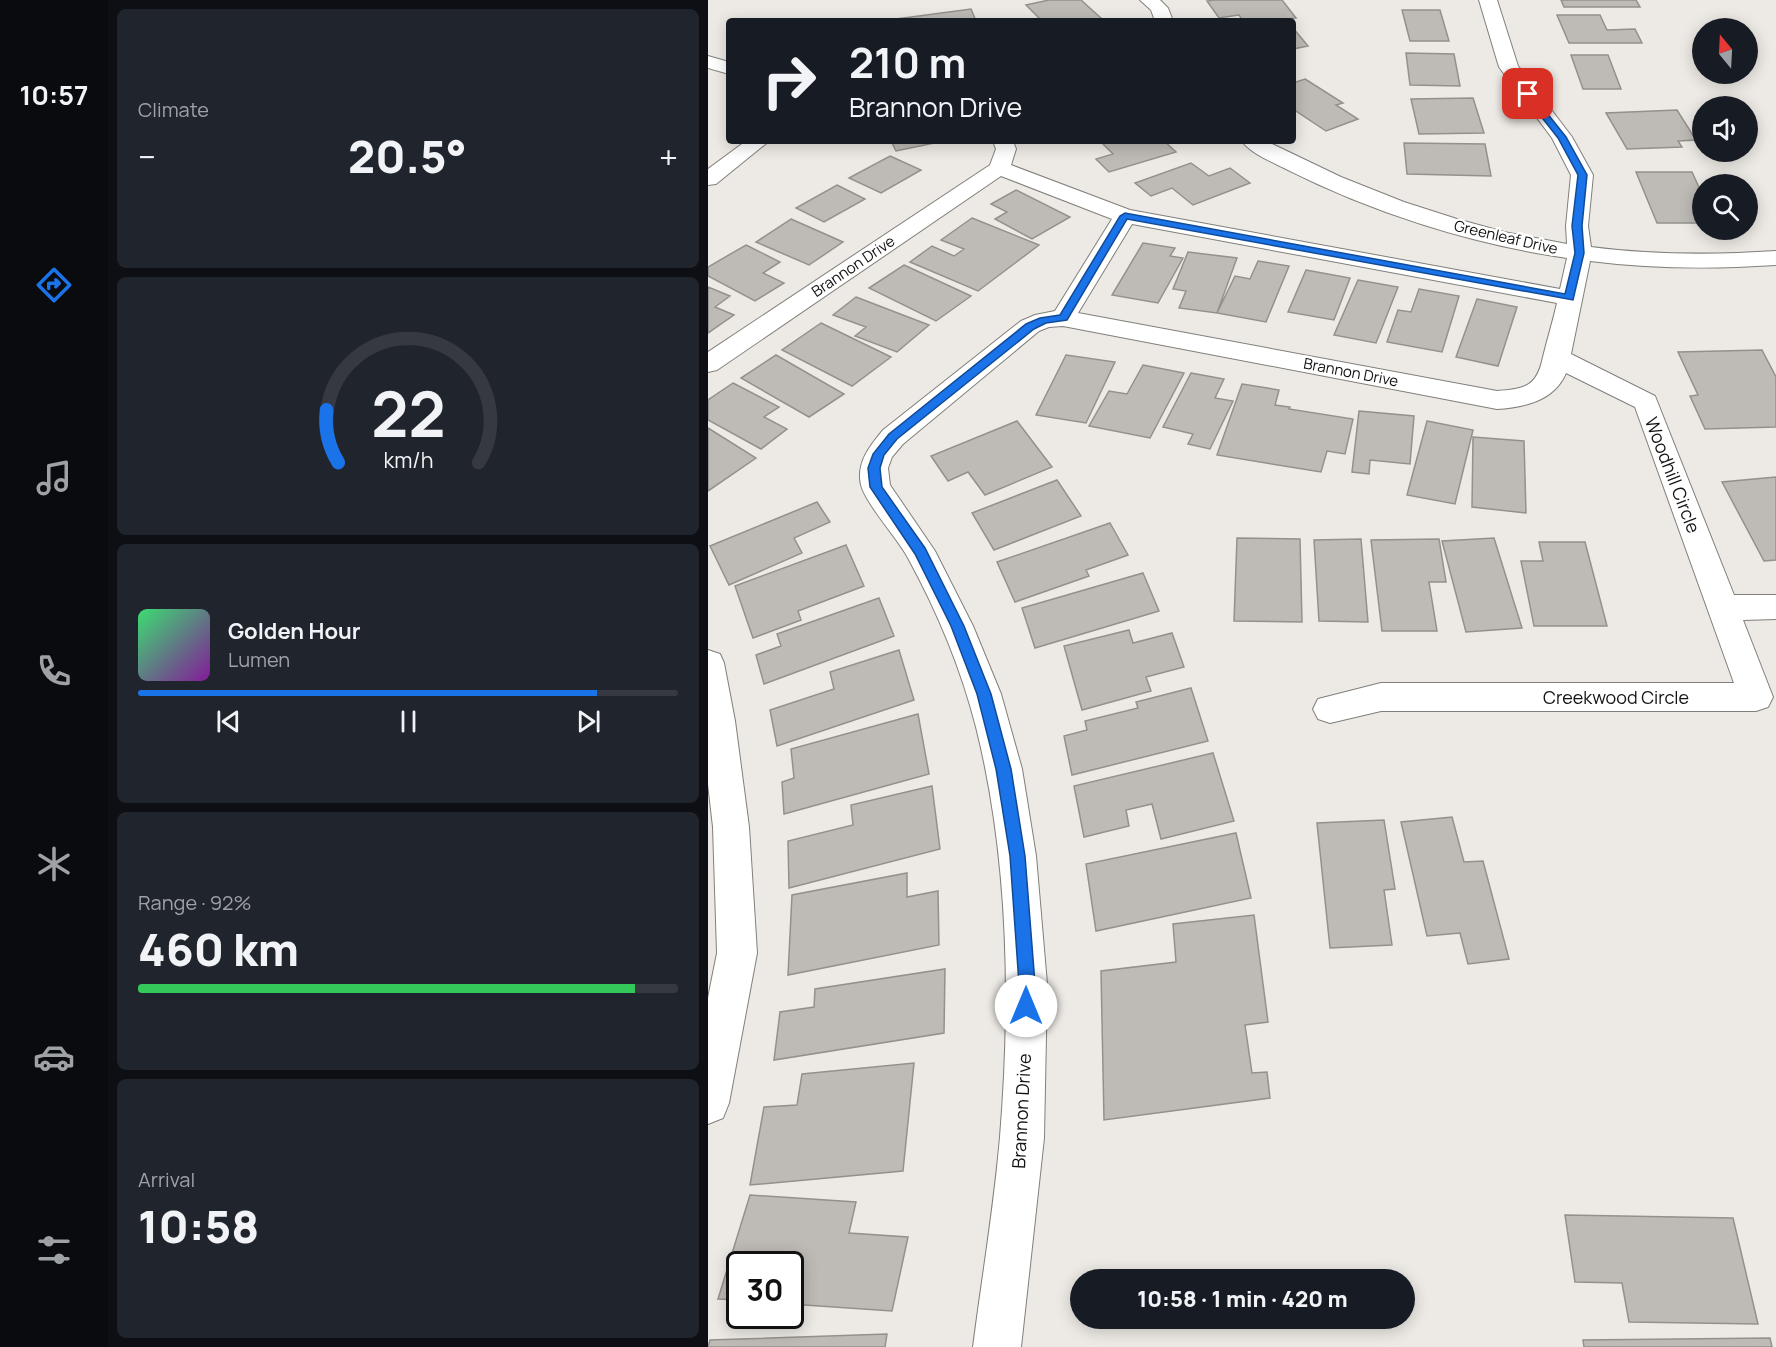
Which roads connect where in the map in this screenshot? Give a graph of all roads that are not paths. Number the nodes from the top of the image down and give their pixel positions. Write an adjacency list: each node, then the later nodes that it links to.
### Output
1 (1149, 0): 3 (street)
2 (1488, 0): 12 (street, Brannon Drive)
3 (1163, 18)
4 (708, 62): 5 (street)
5 (726, 67)
6 (755, 144): 10 (street)
7 (1004, 144): 9 (street)
8 (1257, 144): 12 (street, Greenleaf Drive)
9 (999, 168): 11 (street); 17 (street, Brannon Drive)
10 (708, 179)
11 (1125, 216): 14 (street); 15 (street)
12 (1580, 253): 13 (street, Greenleaf Drive); 14 (street, Brannon Drive)
13 (1776, 258)
14 (1569, 298): 16 (street, Brannon Drive)
15 (1063, 318): 16 (street, Brannon Drive); 23 (street, Brannon Drive)
16 (1556, 357): 19 (street, Woodhill Circle)
17 (708, 364)
18 (1776, 607): 19 (street)
19 (1723, 608): 21 (street, Creekwood Circle)
20 (708, 663): 22 (street)
21 (1330, 710)
22 (708, 1102)
23 (997, 1347)

